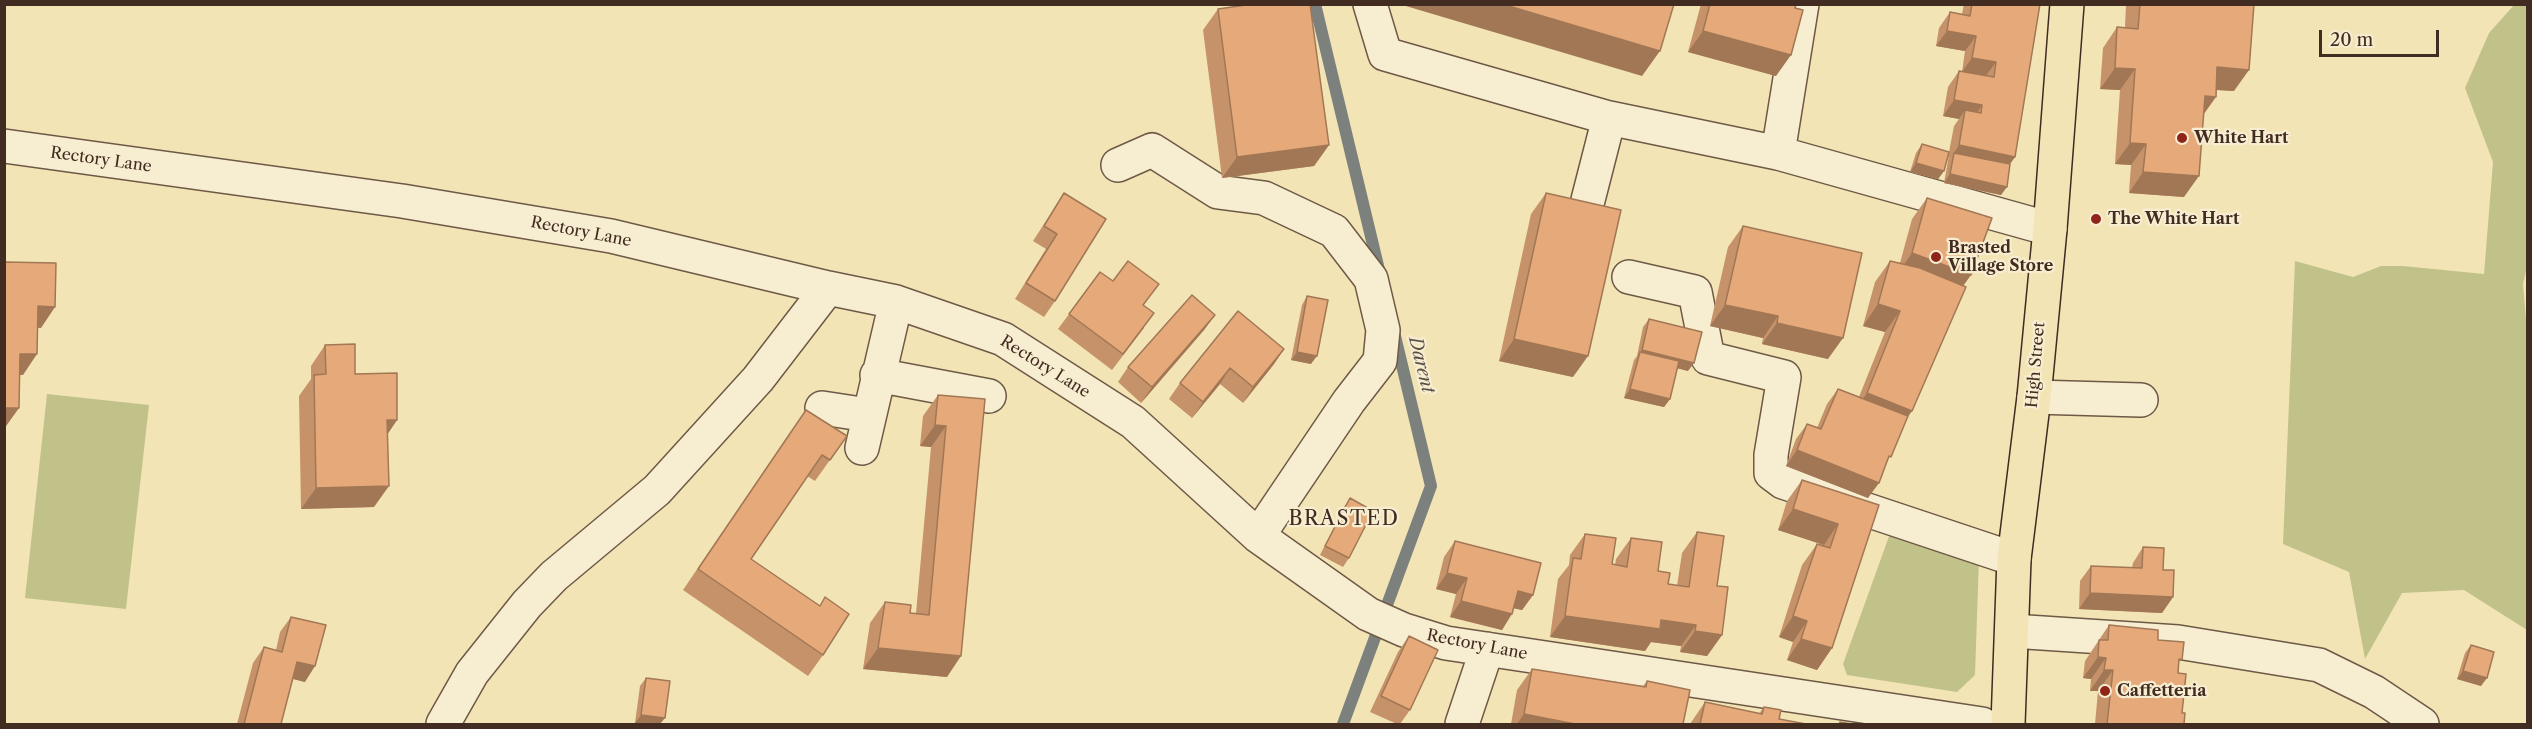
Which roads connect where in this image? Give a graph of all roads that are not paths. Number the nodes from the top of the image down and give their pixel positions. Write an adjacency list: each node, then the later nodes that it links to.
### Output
1 (1370, 4): 4 (street)
2 (1802, 4): 6 (street)
3 (2067, 4): 9 (main road, High Street)
4 (1609, 118): 6 (street); 8 (street)
5 (4, 146): 11 (street, Rectory Lane)
6 (1778, 153): 9 (street)
7 (1118, 165): 20 (street)
8 (1588, 200)
9 (2050, 229): 15 (main road, High Street)
10 (1629, 277): 21 (street)
11 (828, 288): 12 (street, Rectory Lane); 24 (street)
12 (896, 302): 13 (street); 20 (street, Rectory Lane)
13 (877, 375): 14 (street); 18 (street)
14 (989, 396)
15 (2034, 397): 16 (street); 21 (main road, High Street)
16 (2141, 400)
17 (822, 408): 18 (street)
18 (868, 415): 19 (street)
19 (862, 448)
20 (1258, 536): 23 (street, Rectory Lane)
21 (2014, 559): 22 (main road, High Street)
22 (2012, 631): 27 (main road, High Street); 28 (street)
23 (1487, 649): 25 (street); 26 (street, Rectory Lane)
24 (444, 724)
25 (1462, 724)
26 (1982, 724)
27 (2008, 724)
28 (2422, 724)

